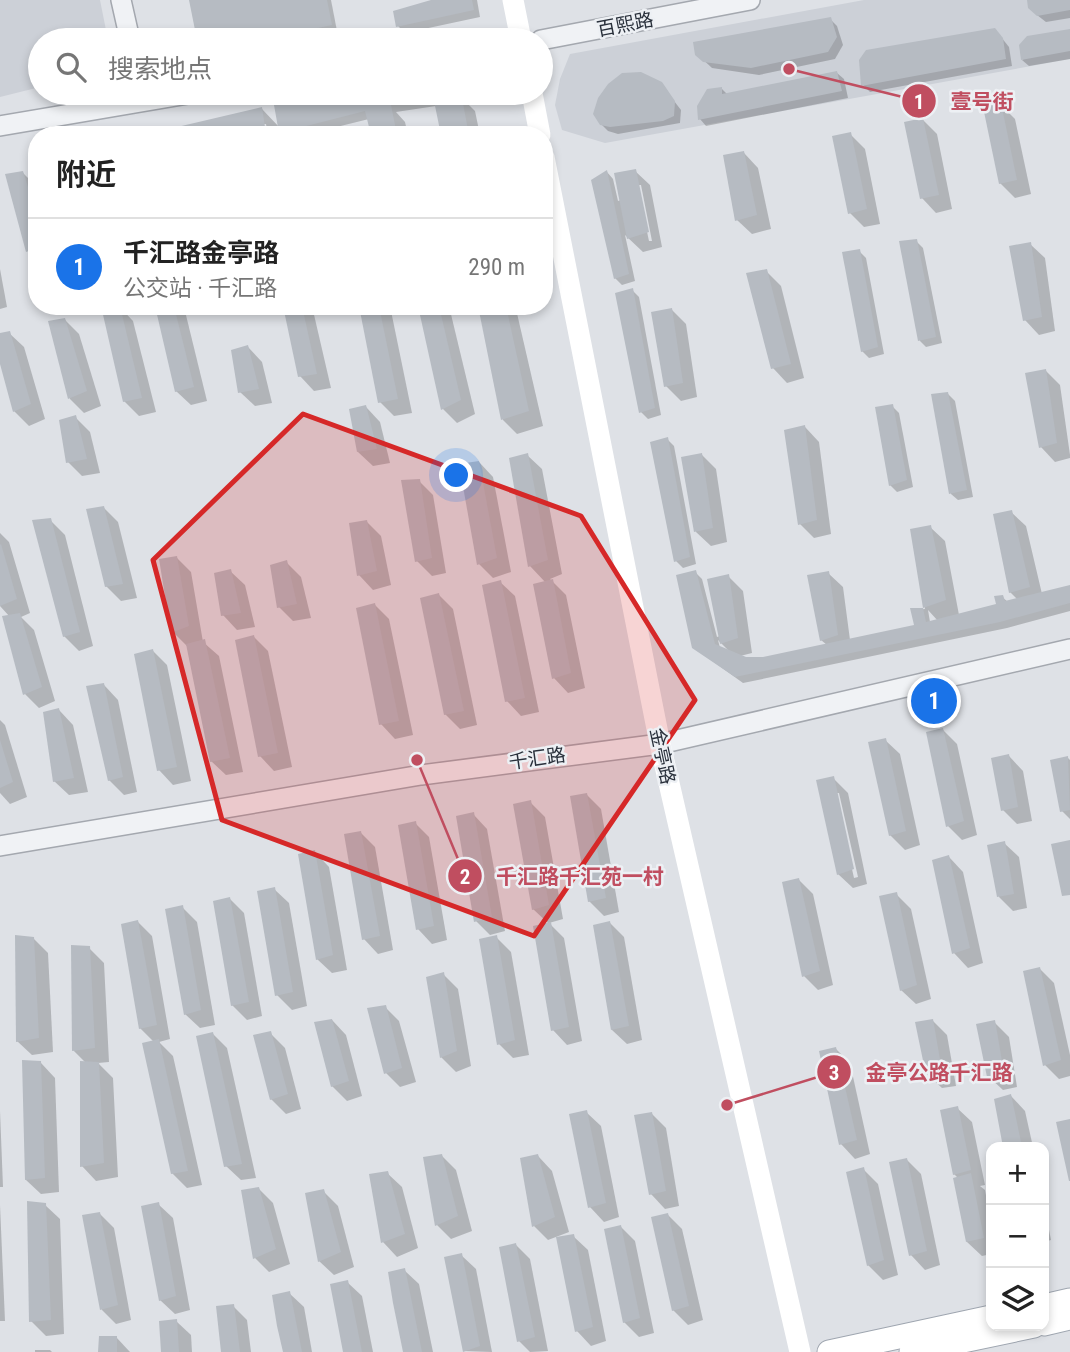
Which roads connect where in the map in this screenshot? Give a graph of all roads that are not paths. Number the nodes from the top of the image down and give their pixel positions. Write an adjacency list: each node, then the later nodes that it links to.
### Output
1 (121, 0): 4 (street)
2 (513, 0): 5 (main road)
3 (750, 0): 6 (street, 百熙路)
4 (127, 28)
5 (519, 28)
6 (553, 38)
7 (103, 105): 9 (street)
8 (534, 105): 10 (main road)
9 (0, 126)
10 (538, 126)
11 (553, 203): 13 (main road, 金亭路)
12 (1070, 649): 13 (street, 千汇路)
13 (660, 744): 14 (street, 千汇路); 21 (main road, 金亭路)
14 (0, 846)
15 (1070, 1300): 16 (main road)
16 (1049, 1305)
17 (986, 1318): 22 (main road)
18 (1070, 1318): 19 (main road)
19 (1049, 1323)
20 (1010, 1331): 23 (main road)
21 (800, 1352)
22 (828, 1352)
23 (911, 1352)

